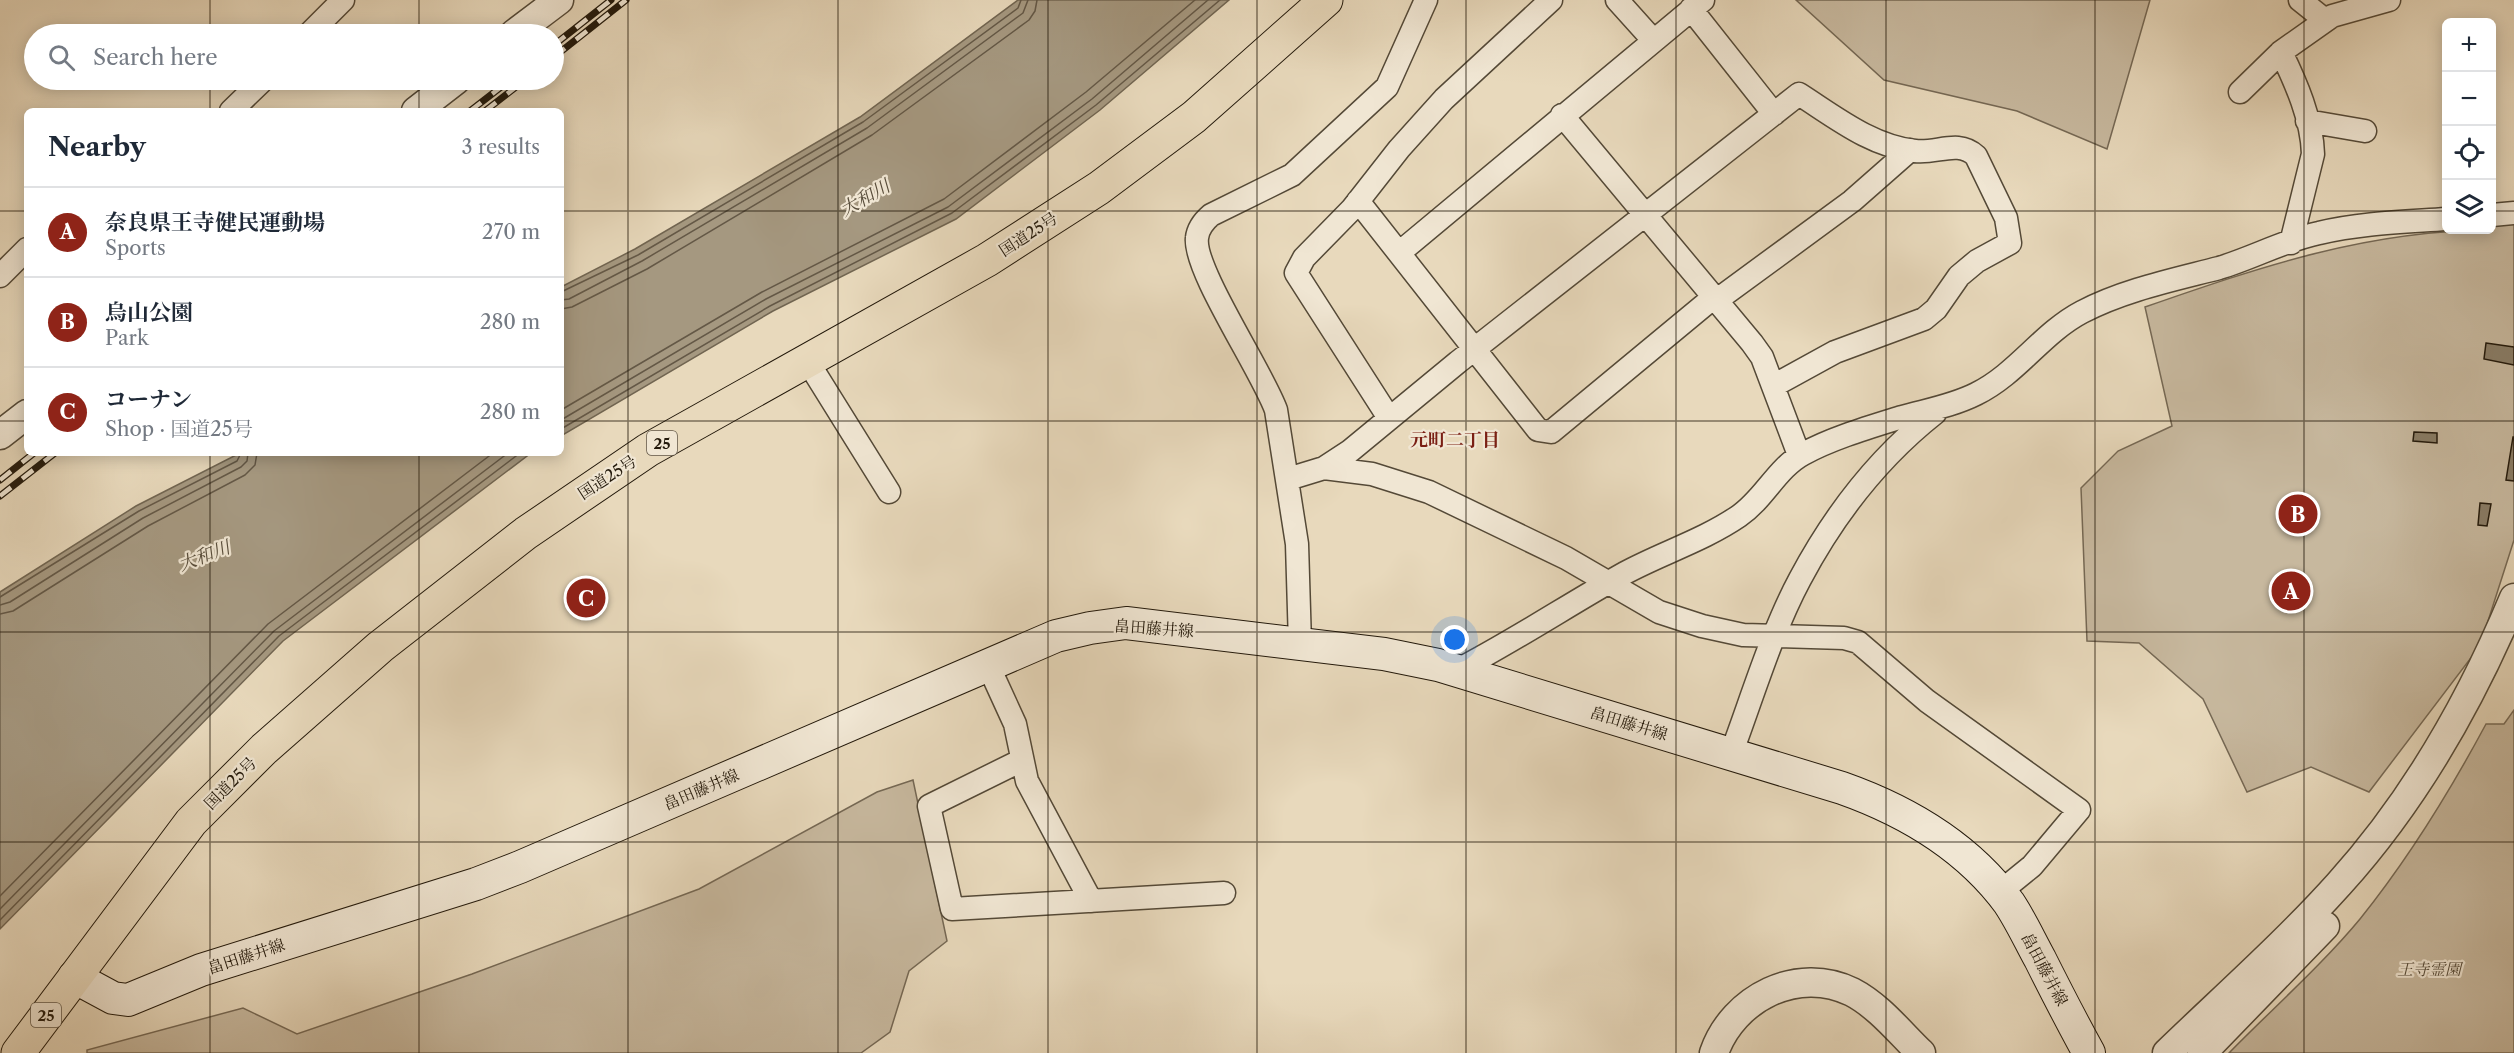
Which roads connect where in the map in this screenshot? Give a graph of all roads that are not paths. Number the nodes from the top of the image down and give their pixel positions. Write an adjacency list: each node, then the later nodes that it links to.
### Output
1 (344, 0): 11 (street)
2 (559, 0): 12 (street)
3 (1326, 0): 36 (highway, 国道25号 / 25)
4 (1426, 0): 44 (street)
5 (1551, 0): 25 (street)
6 (1617, 0): 13 (street)
7 (2300, 0): 10 (street)
8 (2389, 0): 10 (street)
9 (1697, 5): 13 (street); 20 (street)
10 (2325, 20): 14 (street)
11 (319, 24)
12 (527, 24)
13 (1653, 40): 21 (street)
14 (2281, 52): 17 (street); 22 (street)
15 (253, 90): 18 (street)
16 (443, 90): 19 (street)
17 (2240, 92)
18 (234, 108)
19 (420, 108)
20 (1774, 114): 24 (street); 27 (street)
21 (1562, 115): 27 (street); 32 (street)
22 (2307, 121): 23 (street); 30 (street)
23 (2365, 131)
24 (1910, 150): 34 (street); 37 (street)
25 (1358, 201): 32 (street); 40 (street)
26 (2514, 213): 28 (street)
27 (1646, 215): 34 (street); 35 (street)
28 (2496, 215)
29 (2442, 219): 30 (street)
30 (2291, 243): 38 (street)
31 (24, 252): 33 (street)
32 (1399, 253): 35 (street)
33 (0, 276)
34 (1716, 299): 35 (street); 37 (street)
35 (1474, 349): 40 (street)
36 (808, 362): 45 (street); 58 (highway, 国道25号 / 25)
37 (1773, 386): 42 (street)
38 (1941, 408): 42 (street); 48 (street)
39 (24, 416): 41 (street)
40 (1389, 418): 43 (street)
41 (0, 435)
42 (1799, 455): 46 (street)
43 (1324, 468): 44 (street); 46 (street)
44 (1288, 479): 49 (street)
45 (889, 492)
46 (1608, 583): 48 (street); 51 (street)
47 (2514, 598): 52 (street)
48 (1776, 636): 53 (street); 55 (street)
49 (1300, 644): 50 (main road, 畠田藤井線); 51 (main road, 畠田藤井線)
50 (988, 665): 54 (street); 58 (main road, 畠田藤井線)
51 (1456, 671): 53 (main road, 畠田藤井線)
52 (2458, 718): 63 (street); 64 (street); 65 (street)
53 (1731, 754): 55 (main road, 畠田藤井線)
54 (1022, 760): 57 (street); 57 (street)
55 (2000, 892): 62 (main road, 畠田藤井線)
56 (1224, 893): 57 (street)
57 (1091, 901)
58 (74, 977): 59 (highway, 国道25号 / 25)
59 (18, 1053)
60 (1714, 1053): 61 (street)
61 (1921, 1053)
62 (2089, 1053)
63 (2151, 1053)
64 (2167, 1053)
65 (2202, 1053)

